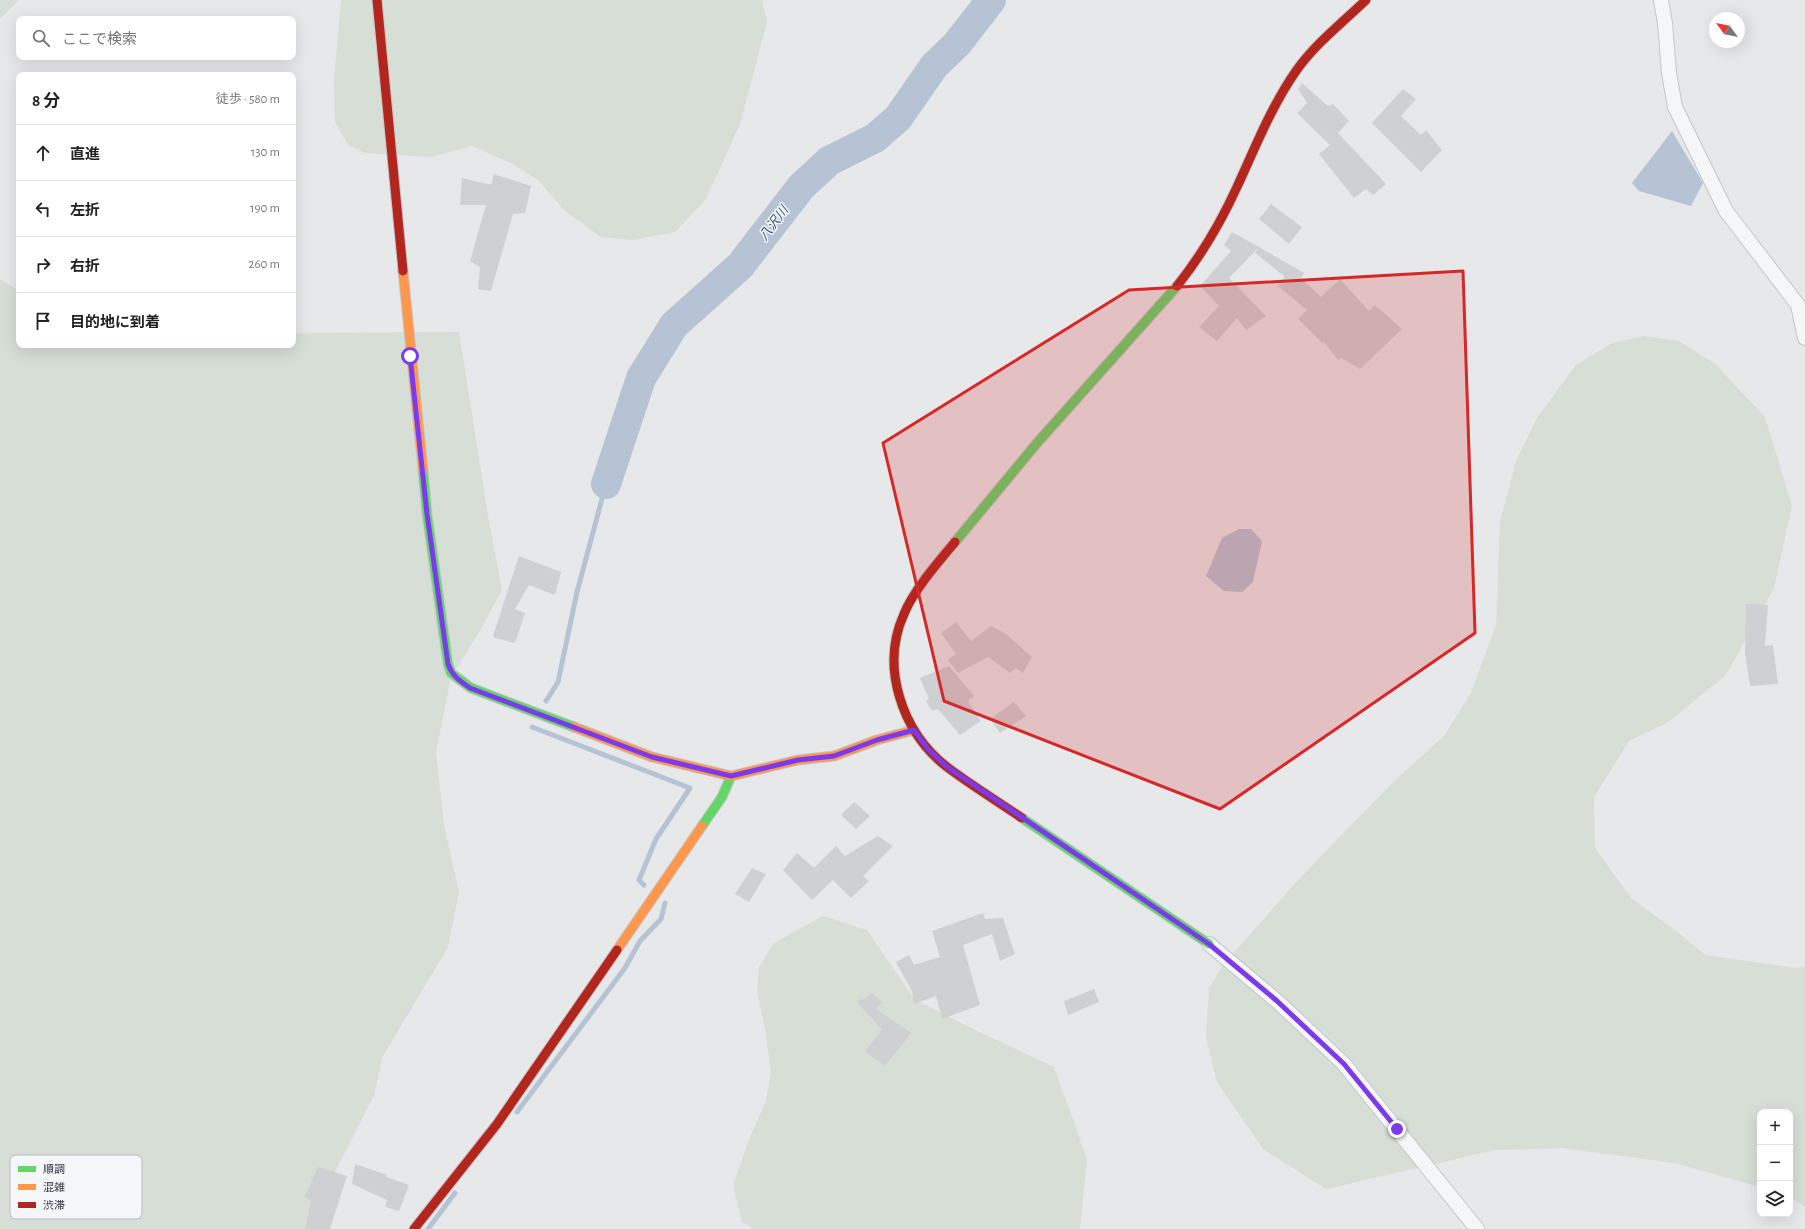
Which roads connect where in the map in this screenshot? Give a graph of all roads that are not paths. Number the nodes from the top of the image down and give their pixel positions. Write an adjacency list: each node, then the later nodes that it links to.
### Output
1 (377, 0): 6 (street)
2 (1366, 0): 5 (street)
3 (1662, 0): 4 (street)
4 (1805, 338)
5 (914, 730): 6 (street); 7 (street)
6 (731, 776): 8 (street)
7 (1209, 944): 9 (street)
8 (414, 1229)
9 (1477, 1229)

